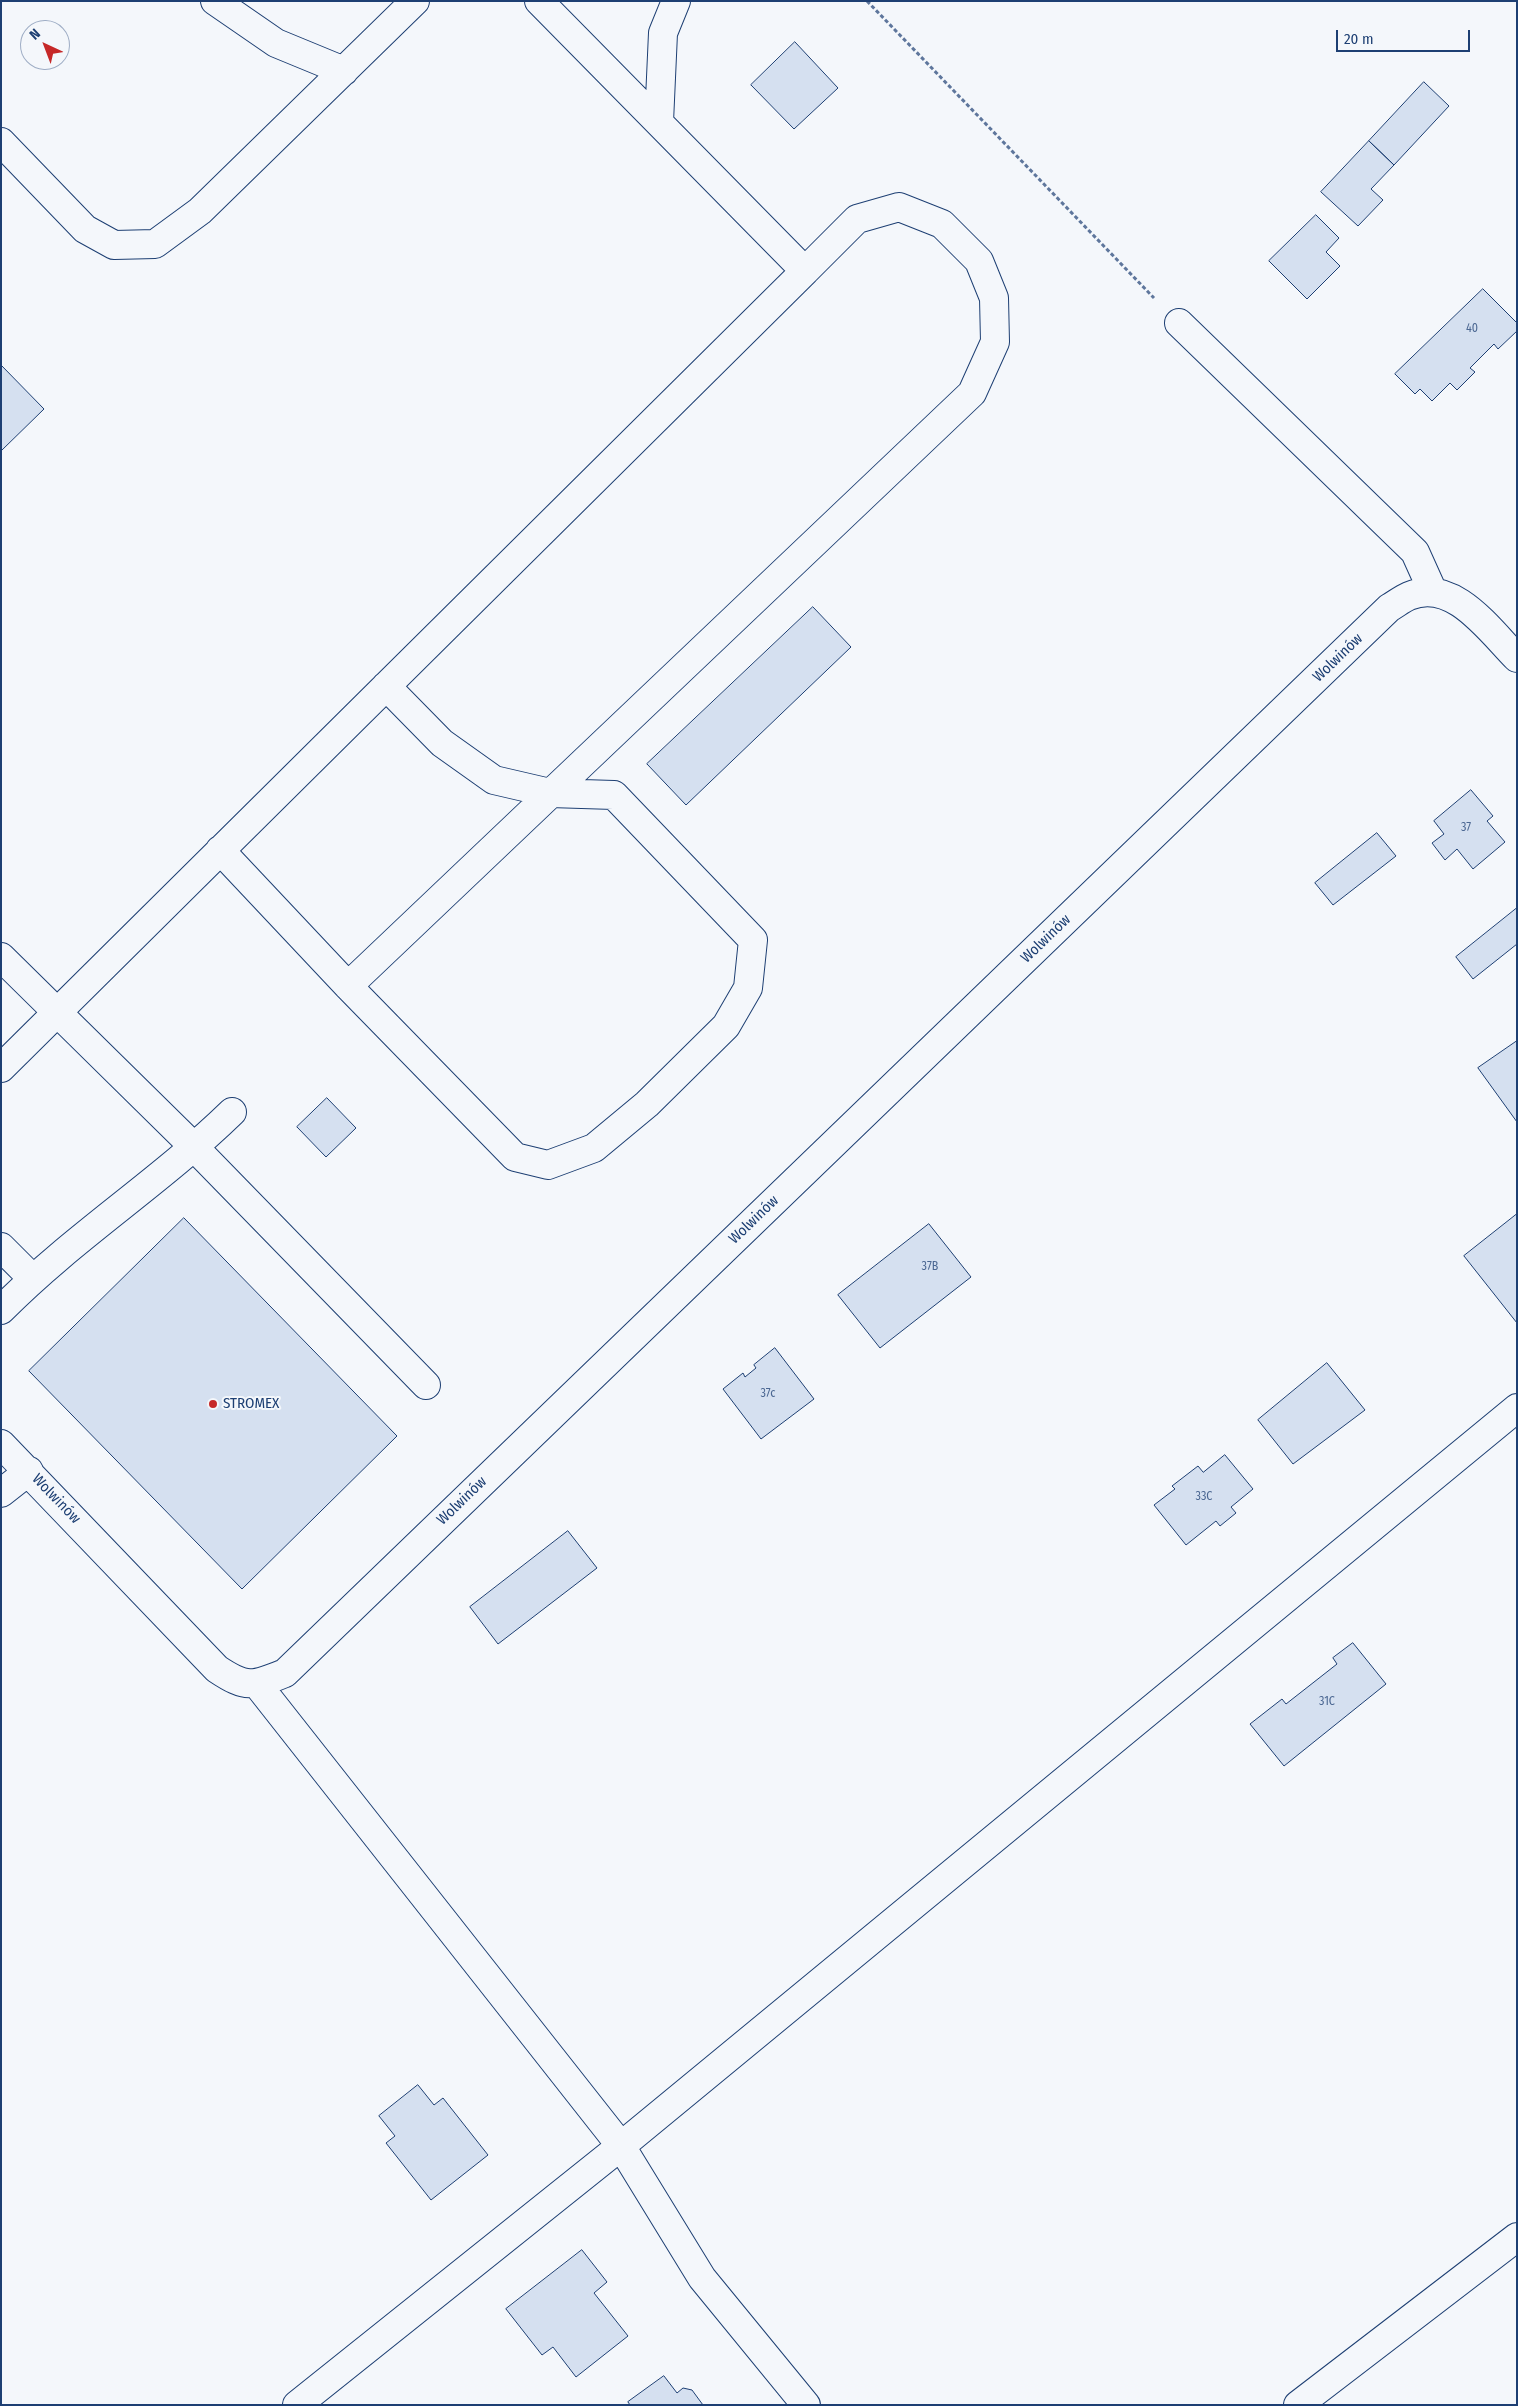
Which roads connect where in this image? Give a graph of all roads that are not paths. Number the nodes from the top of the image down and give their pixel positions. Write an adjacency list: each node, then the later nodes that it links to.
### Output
1 (215, 1): 5 (street)
2 (415, 1): 5 (street)
3 (539, 1): 6 (street)
4 (676, 1): 6 (street)
5 (344, 71): 7 (street)
6 (659, 122): 8 (street)
7 (1, 142)
8 (805, 271): 12 (street); 13 (street)
9 (1179, 323): 10 (street)
10 (1433, 592): 11 (street, Wolwinów); 29 (street, Wolwinów)
11 (1517, 658)
12 (386, 686): 13 (street); 14 (street)
13 (550, 793): 16 (street); 16 (street)
14 (220, 850): 16 (street); 17 (street)
15 (1, 957): 17 (street)
16 (348, 986)
17 (58, 1012): 18 (street); 20 (street)
18 (1, 1068)
19 (232, 1112): 20 (street)
20 (195, 1148): 22 (street); 24 (street)
21 (1, 1247): 22 (street)
22 (32, 1278): 23 (street)
23 (1, 1310)
24 (426, 1385)
25 (1517, 1408): 30 (street)
26 (1, 1444): 27 (street, Wolwinów)
27 (29, 1471): 28 (street); 29 (street, Wolwinów)
28 (1, 1493)
29 (257, 1684): 30 (street)
30 (621, 2146): 32 (street); 33 (street)
31 (1517, 2237): 34 (street)
32 (297, 2405)
33 (806, 2405)
34 (1298, 2405)

